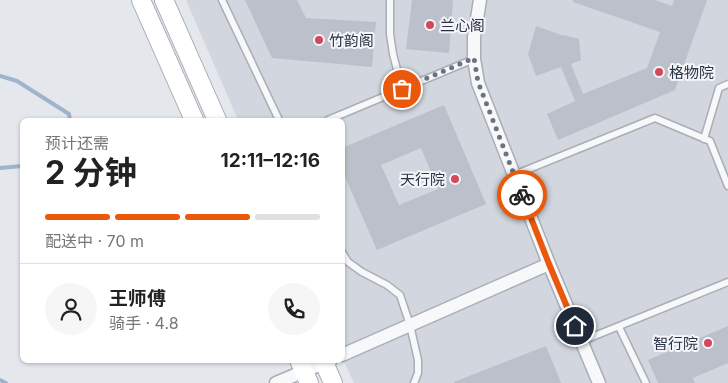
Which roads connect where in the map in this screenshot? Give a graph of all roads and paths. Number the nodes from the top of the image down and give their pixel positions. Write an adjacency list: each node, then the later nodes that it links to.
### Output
1 (141, 0): 9 (main road)
2 (164, 0): 10 (main road)
3 (222, 0): 11 (lane)
4 (390, 0): 8 (lane)
5 (480, 0): 6 (street)
6 (474, 58): 8 (lane); 14 (street)
7 (728, 84): 13 (lane)
8 (402, 89): 12 (lane)
9 (193, 118)
10 (216, 118)
11 (278, 118)
12 (333, 118)
13 (704, 139): 14 (lane); 15 (lane)
14 (514, 175): 17 (street)
15 (728, 186)
16 (345, 257): 19 (lane)
17 (549, 264): 19 (street); 21 (street)
18 (728, 282): 20 (lane)
19 (410, 325): 22 (street); 28 (lane)
20 (619, 327): 21 (lane); 30 (lane)
21 (582, 342): 29 (street)
22 (345, 354)
23 (322, 363): 25 (street)
24 (327, 363): 27 (main road)
25 (304, 371): 26 (street)
26 (276, 383)
27 (333, 383)
28 (414, 383)
29 (599, 383)
30 (646, 383)

